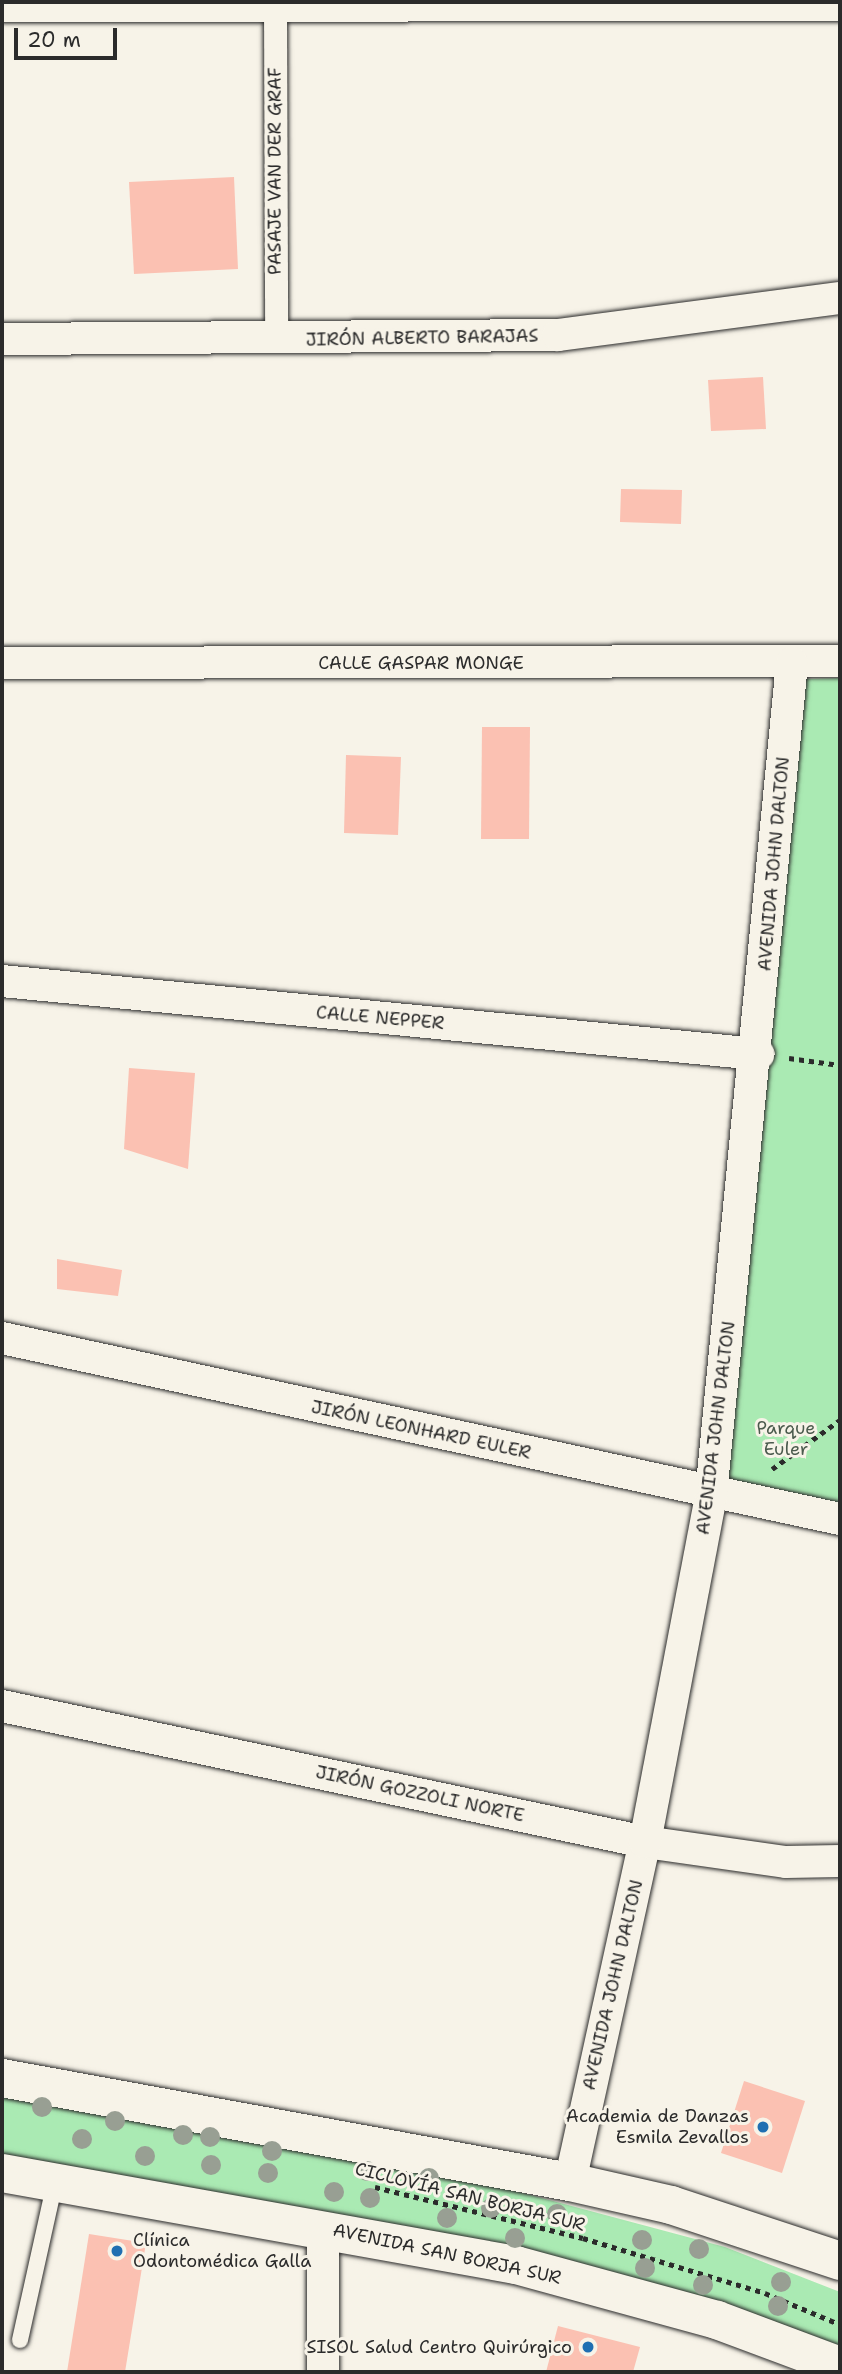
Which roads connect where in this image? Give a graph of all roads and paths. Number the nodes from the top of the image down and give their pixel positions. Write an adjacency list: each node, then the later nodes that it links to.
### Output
1 (275, 4): 2 (street); 3 (street); 6 (street, PASAJE VAN DER GRAF)
2 (840, 5)
3 (2, 6)
4 (840, 298): 6 (street, JIRÓN ALBERTO BARAJAS)
5 (2, 339): 6 (street, JIRÓN ALBERTO BARAJAS)
6 (276, 341)
7 (840, 662): 9 (street, CALLE GASPAR MONGE)
8 (2, 663): 9 (street, CALLE GASPAR MONGE)
9 (792, 663): 11 (street, AVENIDA JOHN DALTON)
10 (2, 982): 11 (street, CALLE NEPPER)
11 (758, 1054): 12 (path); 15 (street, AVENIDA JOHN DALTON)
12 (840, 1065)
13 (2, 1338): 15 (street, JIRÓN LEONHARD EULER)
14 (840, 1420): 15 (path)
15 (722, 1497): 16 (street, JIRÓN LEONHARD EULER); 18 (street, AVENIDA JOHN DALTON)
16 (840, 1519)
17 (2, 1706): 18 (street, JIRÓN GOZZOLI NORTE)
18 (645, 1842): 19 (street, JIRÓN GOZZOLI NORTE); 23 (street, AVENIDA JOHN DALTON)
19 (840, 1861)
20 (2, 2078): 23 (main road)
21 (2, 2173): 22 (main road, AVENIDA SAN BORJA SUR)
22 (55, 2182): 25 (main road, AVENIDA SAN BORJA SUR); 28 (lane)
23 (569, 2182): 26 (main road)
24 (369, 2185): 27 (path, CICLOVÍA SAN BORJA SUR)
25 (323, 2229): 29 (main road, AVENIDA SAN BORJA SUR); 30 (street)
26 (840, 2261)
27 (840, 2324)
28 (20, 2340)
29 (840, 2366)
30 (323, 2372)

